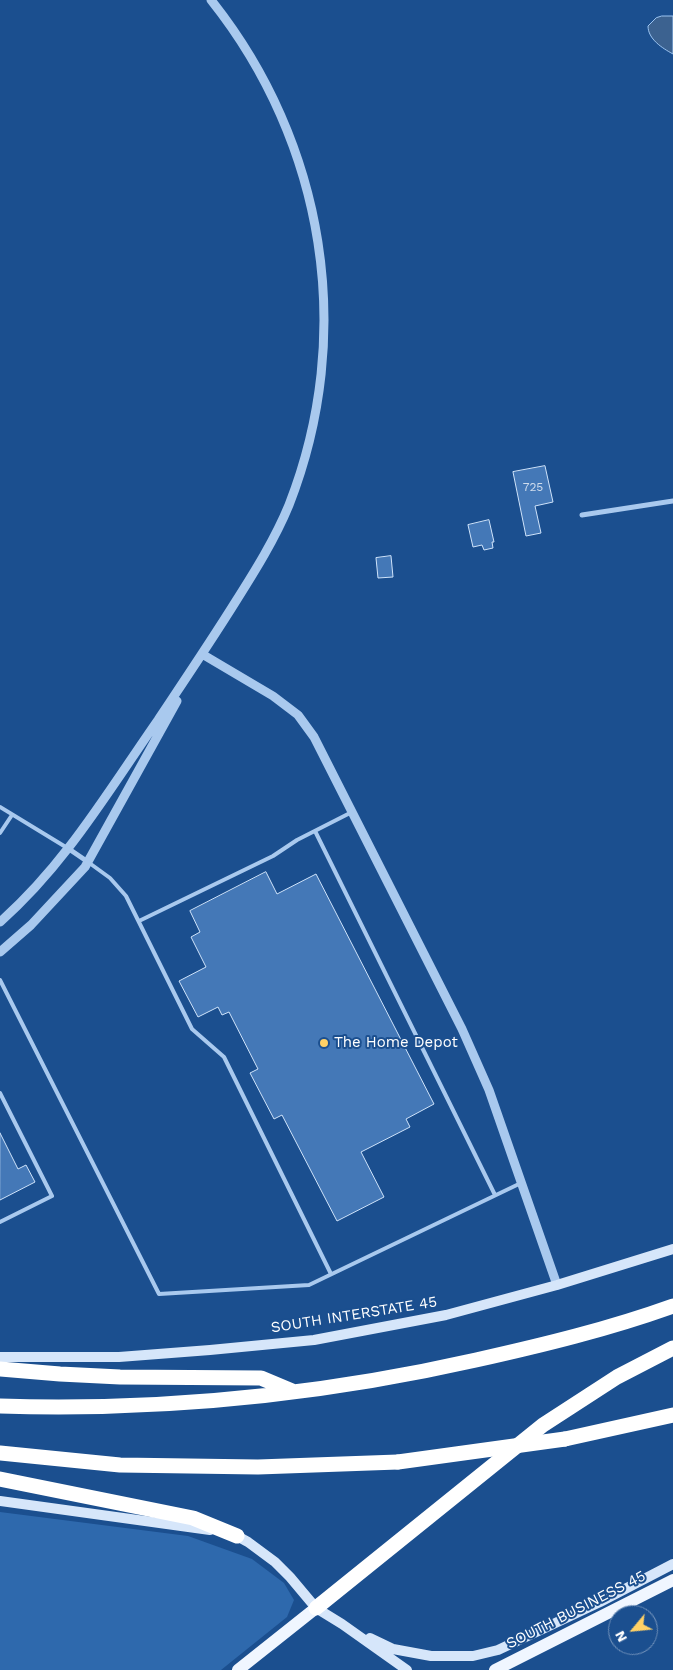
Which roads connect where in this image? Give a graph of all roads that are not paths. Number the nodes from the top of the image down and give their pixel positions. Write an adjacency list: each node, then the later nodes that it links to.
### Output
1 (211, 0): 4 (street)
2 (673, 501): 3 (street)
3 (582, 515)
4 (202, 654): 6 (street); 10 (street); 11 (street)
5 (0, 807): 7 (lane)
6 (352, 812): 8 (lane); 17 (street)
7 (12, 815): 9 (lane); 10 (lane)
8 (315, 830): 12 (lane); 18 (lane)
9 (0, 833)
10 (69, 849): 11 (street); 13 (street)
11 (88, 862): 12 (lane); 14 (street)
12 (139, 921): 21 (lane)
13 (0, 922)
14 (0, 952)
15 (0, 980): 21 (lane)
16 (0, 1093): 19 (lane)
17 (522, 1182): 18 (lane); 22 (street)
18 (495, 1195): 21 (lane)
19 (0, 1222)
20 (673, 1249): 22 (main road, SOUTH INTERSTATE 45)
21 (331, 1274)
22 (558, 1285): 25 (main road, SOUTH INTERSTATE 45)
23 (673, 1306): 27 (highway)
24 (673, 1348): 36 (highway)
25 (0, 1357)
26 (0, 1369): 27 (highway)
27 (294, 1392): 28 (highway)
28 (0, 1406)
29 (673, 1414): 30 (highway, bridge)
30 (0, 1453)
31 (0, 1479): 33 (highway)
32 (0, 1501): 33 (main road)
33 (237, 1536): 36 (main road)
34 (673, 1564): 37 (main road)
35 (673, 1580): 40 (main road, SOUTH BUSINESS 45)
36 (316, 1608): 37 (main road); 38 (main road)
37 (342, 1624): 39 (main road)
38 (238, 1670)
39 (408, 1670)
40 (495, 1670)

